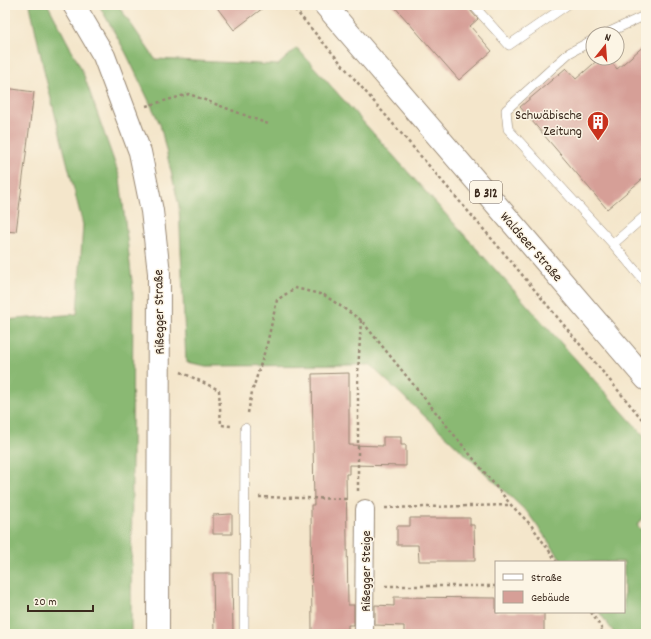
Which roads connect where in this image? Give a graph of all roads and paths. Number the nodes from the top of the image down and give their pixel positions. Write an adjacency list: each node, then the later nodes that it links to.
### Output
1 (74, 5): 27 (street, Rißegger Straße)
2 (291, 5): 17 (path)
3 (325, 5): 16 (street, Waldseer Straße / B 312)
4 (474, 5): 5 (lane)
5 (567, 5)
6 (646, 15): 7 (lane)
7 (622, 26)
8 (585, 44): 12 (lane)
9 (143, 107): 10 (path)
10 (268, 124)
11 (646, 215): 12 (lane)
12 (613, 244): 13 (lane)
13 (646, 283)
14 (361, 320): 19 (path); 21 (path); 22 (path)
15 (175, 370): 18 (path)
16 (646, 379)
17 (646, 424)
18 (221, 425)
19 (245, 428): 20 (lane)
20 (244, 497): 21 (path); 28 (lane)
21 (362, 504): 22 (path); 24 (street, Rißegger Steige)
22 (511, 505): 23 (path)
23 (556, 561)
24 (365, 586): 25 (path); 29 (street, Rißegger Steige)
25 (495, 586)
26 (592, 613): 30 (path)
27 (158, 634)
28 (244, 634)
29 (364, 634)
30 (605, 634)

